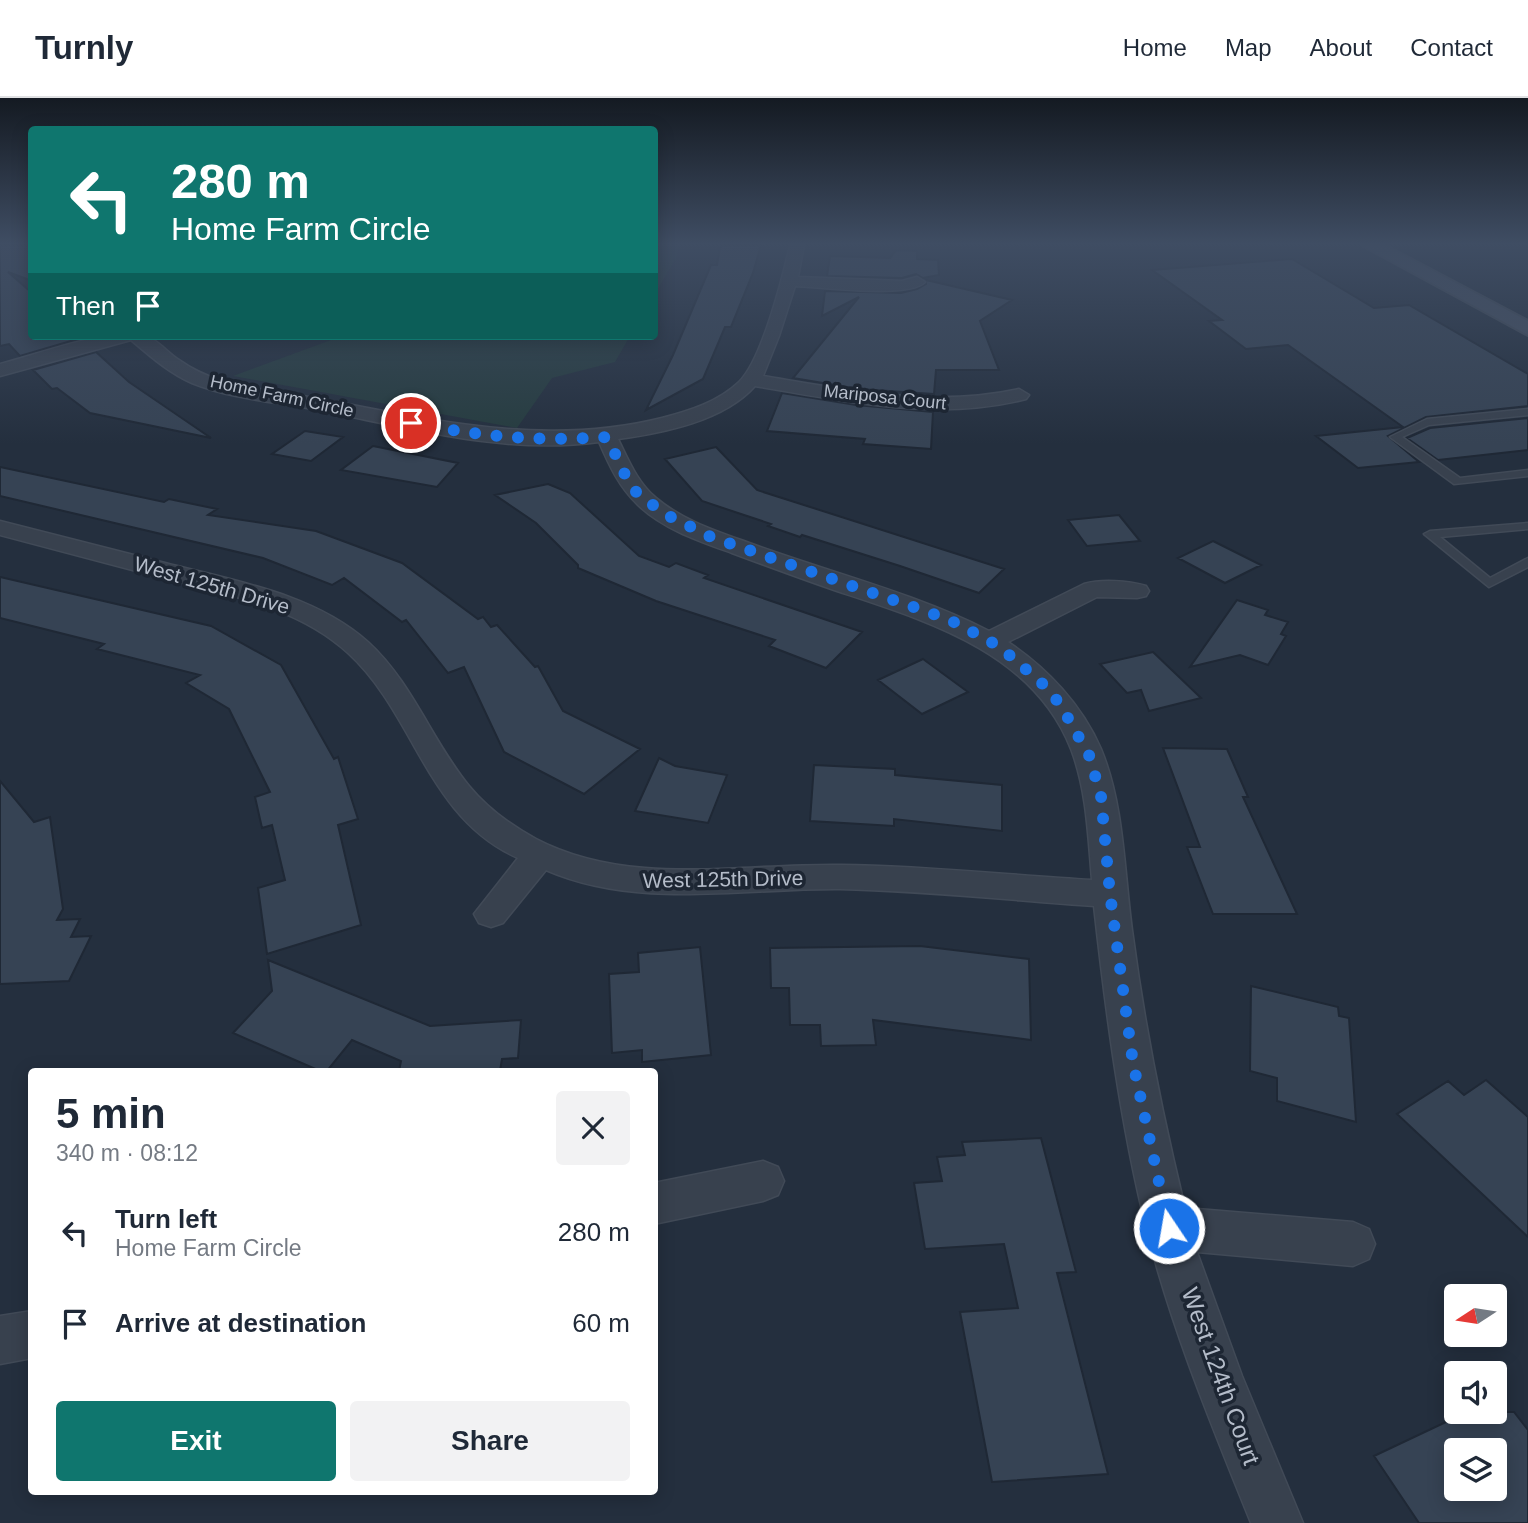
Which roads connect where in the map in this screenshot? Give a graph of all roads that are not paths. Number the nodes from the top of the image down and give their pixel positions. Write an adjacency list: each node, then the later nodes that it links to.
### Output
1 (778, 312): 7 (street)
2 (1495, 312): 3 (street)
3 (1528, 329)
4 (112, 340): 6 (street)
5 (141, 340): 10 (street, Home Farm Circle)
6 (0, 370)
7 (751, 380): 8 (street, Mariposa Court); 10 (street, Home Farm Circle)
8 (1019, 395)
9 (1528, 412): 11 (lane)
10 (607, 437): 16 (street, West 124th Court)
11 (1528, 473)
12 (1528, 526): 14 (lane)
13 (0, 528): 17 (street, West 125th Drive)
14 (1528, 562)
15 (1137, 591): 16 (street)
16 (990, 641): 18 (street, West 124th Court)
17 (540, 855): 18 (street, West 125th Drive); 19 (street)
18 (1110, 894): 22 (street, West 124th Court)
19 (491, 914)
20 (763, 1181): 21 (street)
21 (658, 1203)
22 (1169, 1228): 23 (street); 26 (street, West 124th Court)
23 (1353, 1244)
24 (28, 1335): 25 (street)
25 (0, 1340)
26 (1277, 1523)

